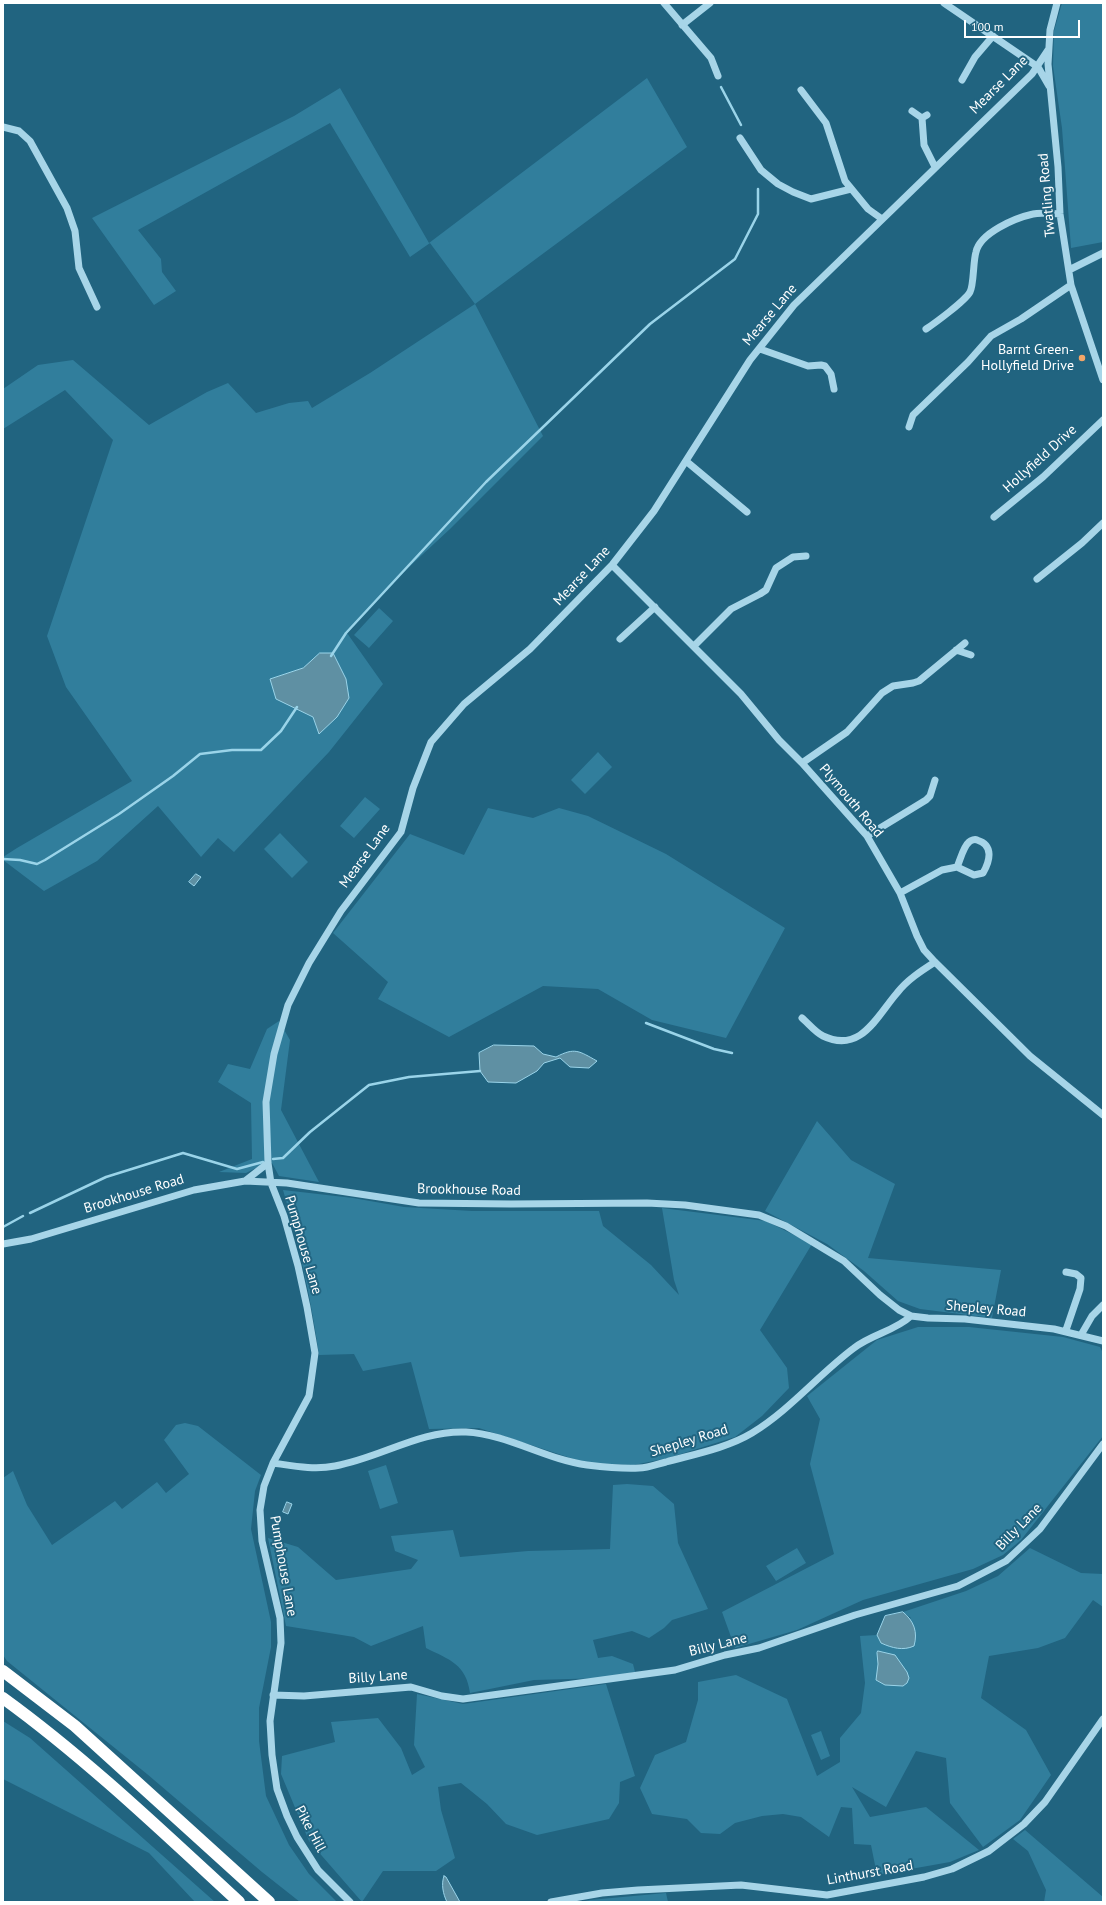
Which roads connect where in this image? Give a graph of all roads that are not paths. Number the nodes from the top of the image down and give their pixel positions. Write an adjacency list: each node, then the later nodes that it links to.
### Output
1 (664, 3): 5 (street)
2 (710, 3): 5 (street)
3 (944, 3): 6 (street)
4 (1057, 3): 7 (street, Twatling Road)
5 (682, 26): 9 (street)
6 (993, 36): 8 (street); 10 (street)
7 (1048, 50): 8 (street, Mearse Lane); 11 (street, Twatling Road)
8 (1038, 67): 11 (street); 16 (street, Mearse Lane)
9 (718, 76)
10 (962, 80)
11 (1051, 88): 18 (street, Twatling Road)
12 (801, 90): 17 (street)
13 (912, 112): 16 (street)
14 (4, 126): 23 (street)
15 (740, 138): 17 (street)
16 (935, 167): 19 (street, Mearse Lane)
17 (851, 189): 19 (street)
18 (1060, 214): 21 (street, Twatling Road); 24 (street)
19 (882, 219): 25 (street, Mearse Lane)
20 (1103, 253): 21 (street)
21 (1069, 270): 22 (street, Twatling Road)
22 (1071, 285): 26 (street, Twatling Road); 30 (street)
23 (97, 307)
24 (926, 329)
25 (760, 349): 28 (street); 31 (street, Mearse Lane)
26 (1100, 365): 27 (street, Twatling Road)
27 (1103, 380)
28 (834, 389)
29 (1103, 420): 33 (street, Hollyfield Drive)
30 (909, 427)
31 (686, 461): 32 (street); 36 (street, Mearse Lane)
32 (747, 512)
33 (994, 517)
34 (1103, 523): 37 (street)
35 (806, 556): 41 (street)
36 (612, 565): 38 (street, Plymouth Road); 52 (street, Mearse Lane)
37 (1036, 579)
38 (655, 606): 39 (street); 41 (street, Plymouth Road)
39 (620, 639)
40 (965, 643): 42 (street)
41 (694, 646): 44 (street, Plymouth Road)
42 (956, 650): 43 (street); 44 (street)
43 (971, 655)
44 (802, 763): 46 (street, Plymouth Road)
45 (935, 780): 46 (street)
46 (867, 836): 48 (street, Plymouth Road)
47 (957, 868): 47 (street); 48 (street)
48 (900, 893): 49 (street, Plymouth Road)
49 (935, 962): 50 (street); 51 (street, Plymouth Road)
50 (802, 1018)
51 (1103, 1115)
52 (268, 1162): 53 (street); 54 (street, Mearse Lane)
53 (245, 1181): 54 (street, Brookhouse Road); 55 (street, Brookhouse Road)
54 (272, 1183): 58 (street, Brookhouse Road); 63 (street, Pumphouse Lane)
55 (3, 1244)
56 (1066, 1272): 59 (street)
57 (1103, 1305): 60 (street)
58 (911, 1316): 59 (street, Shepley Road); 63 (street, Shepley Road)
59 (1066, 1330): 60 (street, Shepley Road)
60 (1081, 1335): 61 (street, Shepley Road)
61 (1103, 1342)
62 (1103, 1444): 65 (street, Billy Lane)
63 (273, 1463): 65 (street, Pumphouse Lane)
64 (3, 1671): 70 (highway)
65 (273, 1695): 68 (street, Pumphouse Lane)
66 (3, 1698): 69 (highway)
67 (1103, 1719): 72 (street, Linthurst Road)
68 (272, 1755): 71 (street, Pike Hill)
69 (240, 1902)
70 (269, 1902)
71 (350, 1902)
72 (551, 1902)

